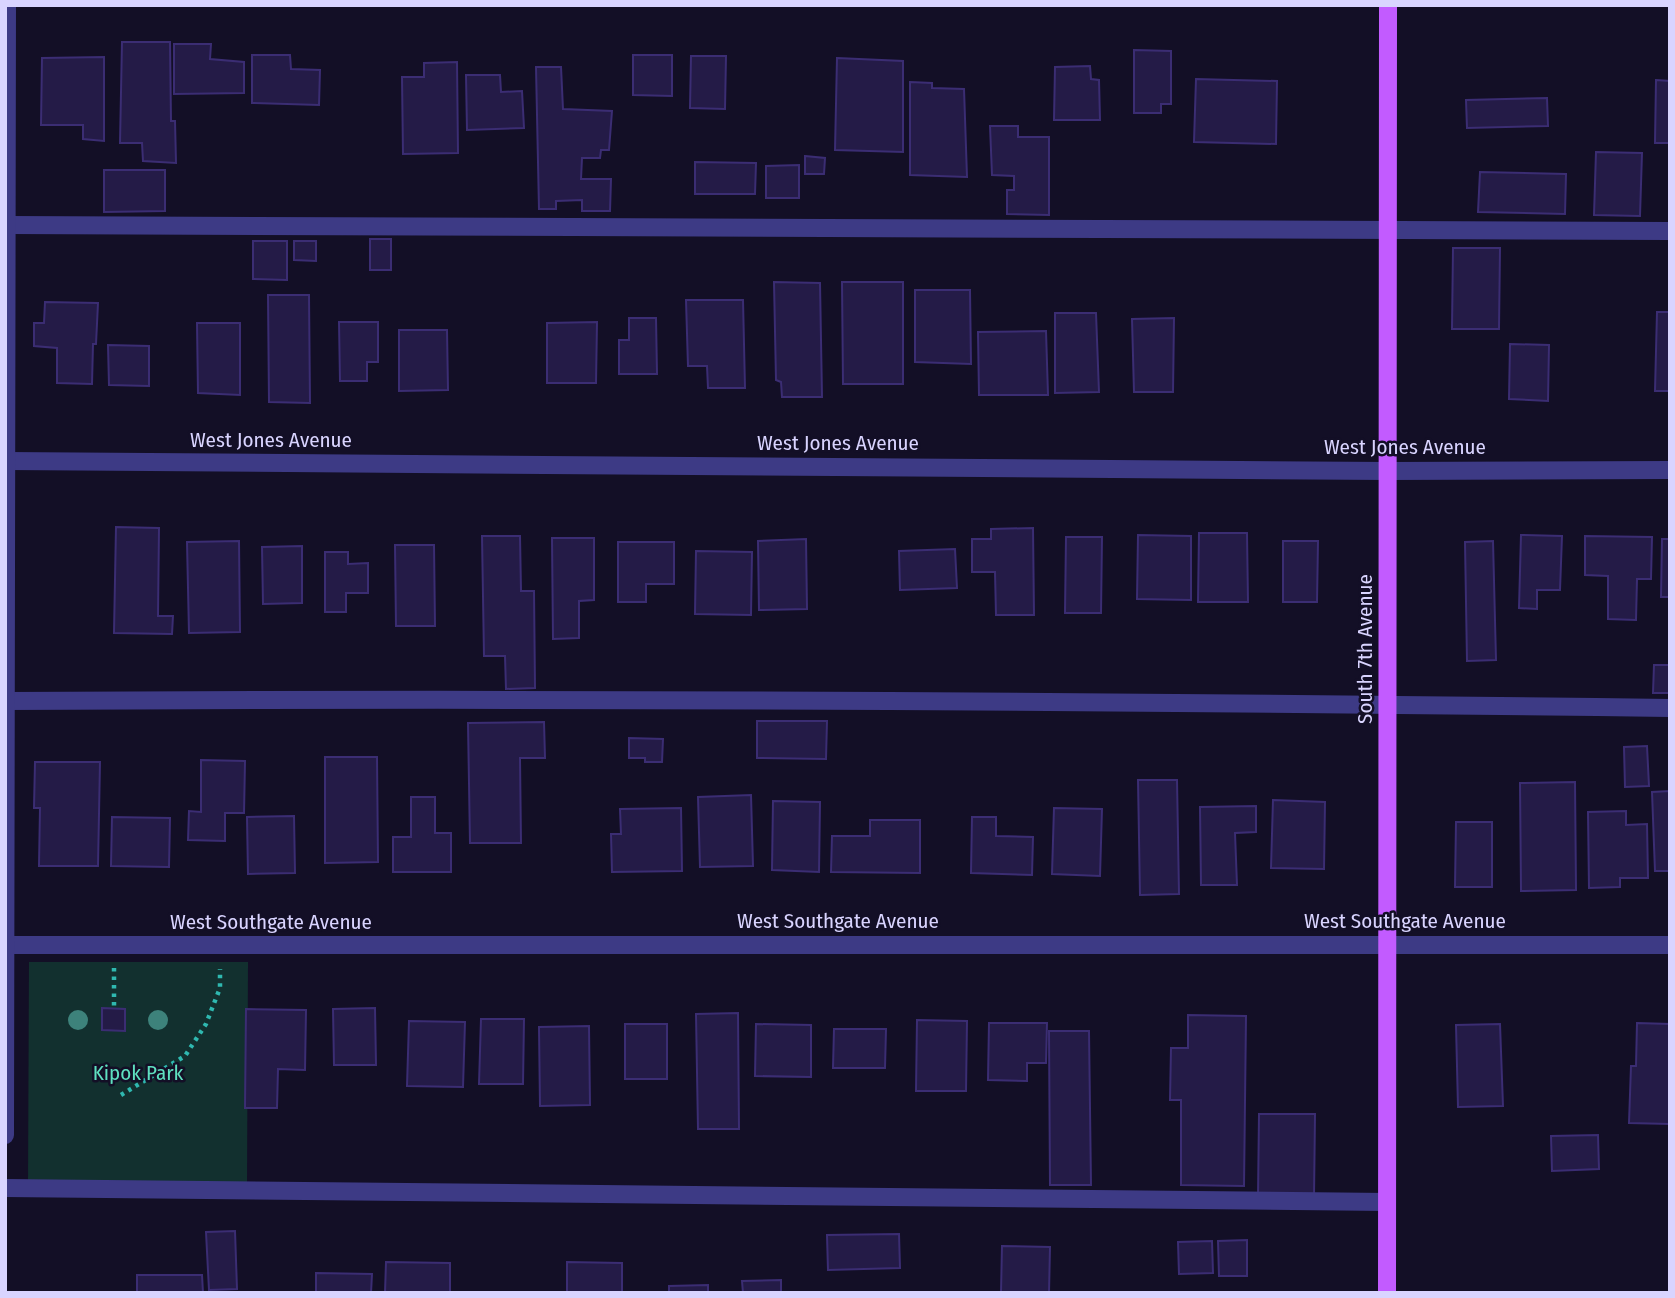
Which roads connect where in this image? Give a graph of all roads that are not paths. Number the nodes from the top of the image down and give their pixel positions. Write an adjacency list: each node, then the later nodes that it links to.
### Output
1 (7, 5): 3 (street)
2 (1388, 5): 4 (main road, South 7th Avenue)
3 (6, 225): 4 (street); 6 (street)
4 (1389, 229): 5 (street); 8 (main road, South 7th Avenue)
5 (1670, 231)
6 (6, 461): 8 (street, West Jones Avenue); 9 (street)
7 (1670, 470): 8 (street, West Jones Avenue)
8 (1388, 471): 10 (main road, South 7th Avenue)
9 (6, 701): 10 (street); 13 (street)
10 (1388, 705): 11 (street); 12 (main road, South 7th Avenue)
11 (1670, 709)
12 (1387, 944): 13 (street, West Southgate Avenue); 14 (street, West Southgate Avenue); 17 (main road, South 7th Avenue)
13 (7, 945): 15 (street)
14 (1670, 945)
15 (5, 1135)
16 (5, 1188): 17 (street)
17 (1387, 1202): 18 (main road, South 7th Avenue)
18 (1387, 1293)

